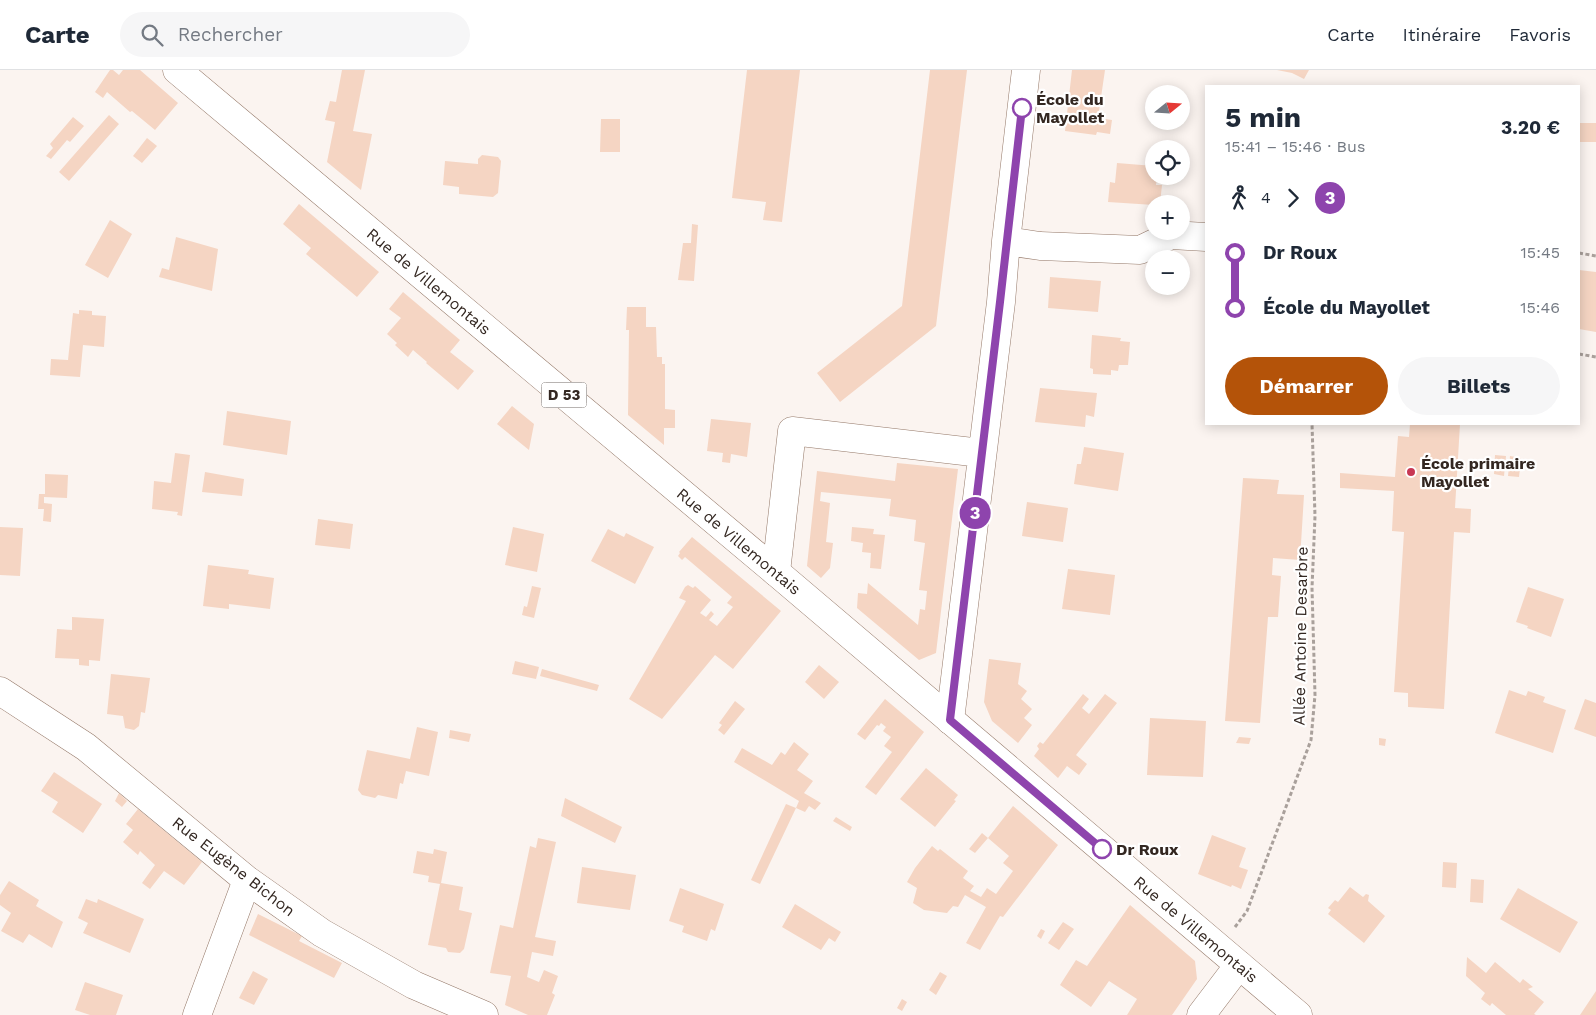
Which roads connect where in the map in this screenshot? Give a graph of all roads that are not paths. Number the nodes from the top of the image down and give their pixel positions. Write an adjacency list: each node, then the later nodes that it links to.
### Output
1 (177, 70): 6 (street, Rue de Villemontais / D 53)
2 (1026, 70): 4 (street)
3 (1205, 237): 4 (street)
4 (1006, 241): 5 (street)
5 (982, 453): 6 (street); 8 (street)
6 (776, 572): 8 (street, Rue de Villemontais / D 53)
7 (0, 691): 9 (street, Rue Eugène Bichon)
8 (950, 720): 10 (street, Rue de Villemontais / D 53)
9 (247, 880): 11 (street); 12 (street, Rue Eugène Bichon)
10 (1229, 957): 13 (street); 14 (street, Rue de Villemontais / D 53)
11 (197, 1015)
12 (484, 1015)
13 (1201, 1015)
14 (1298, 1015)

